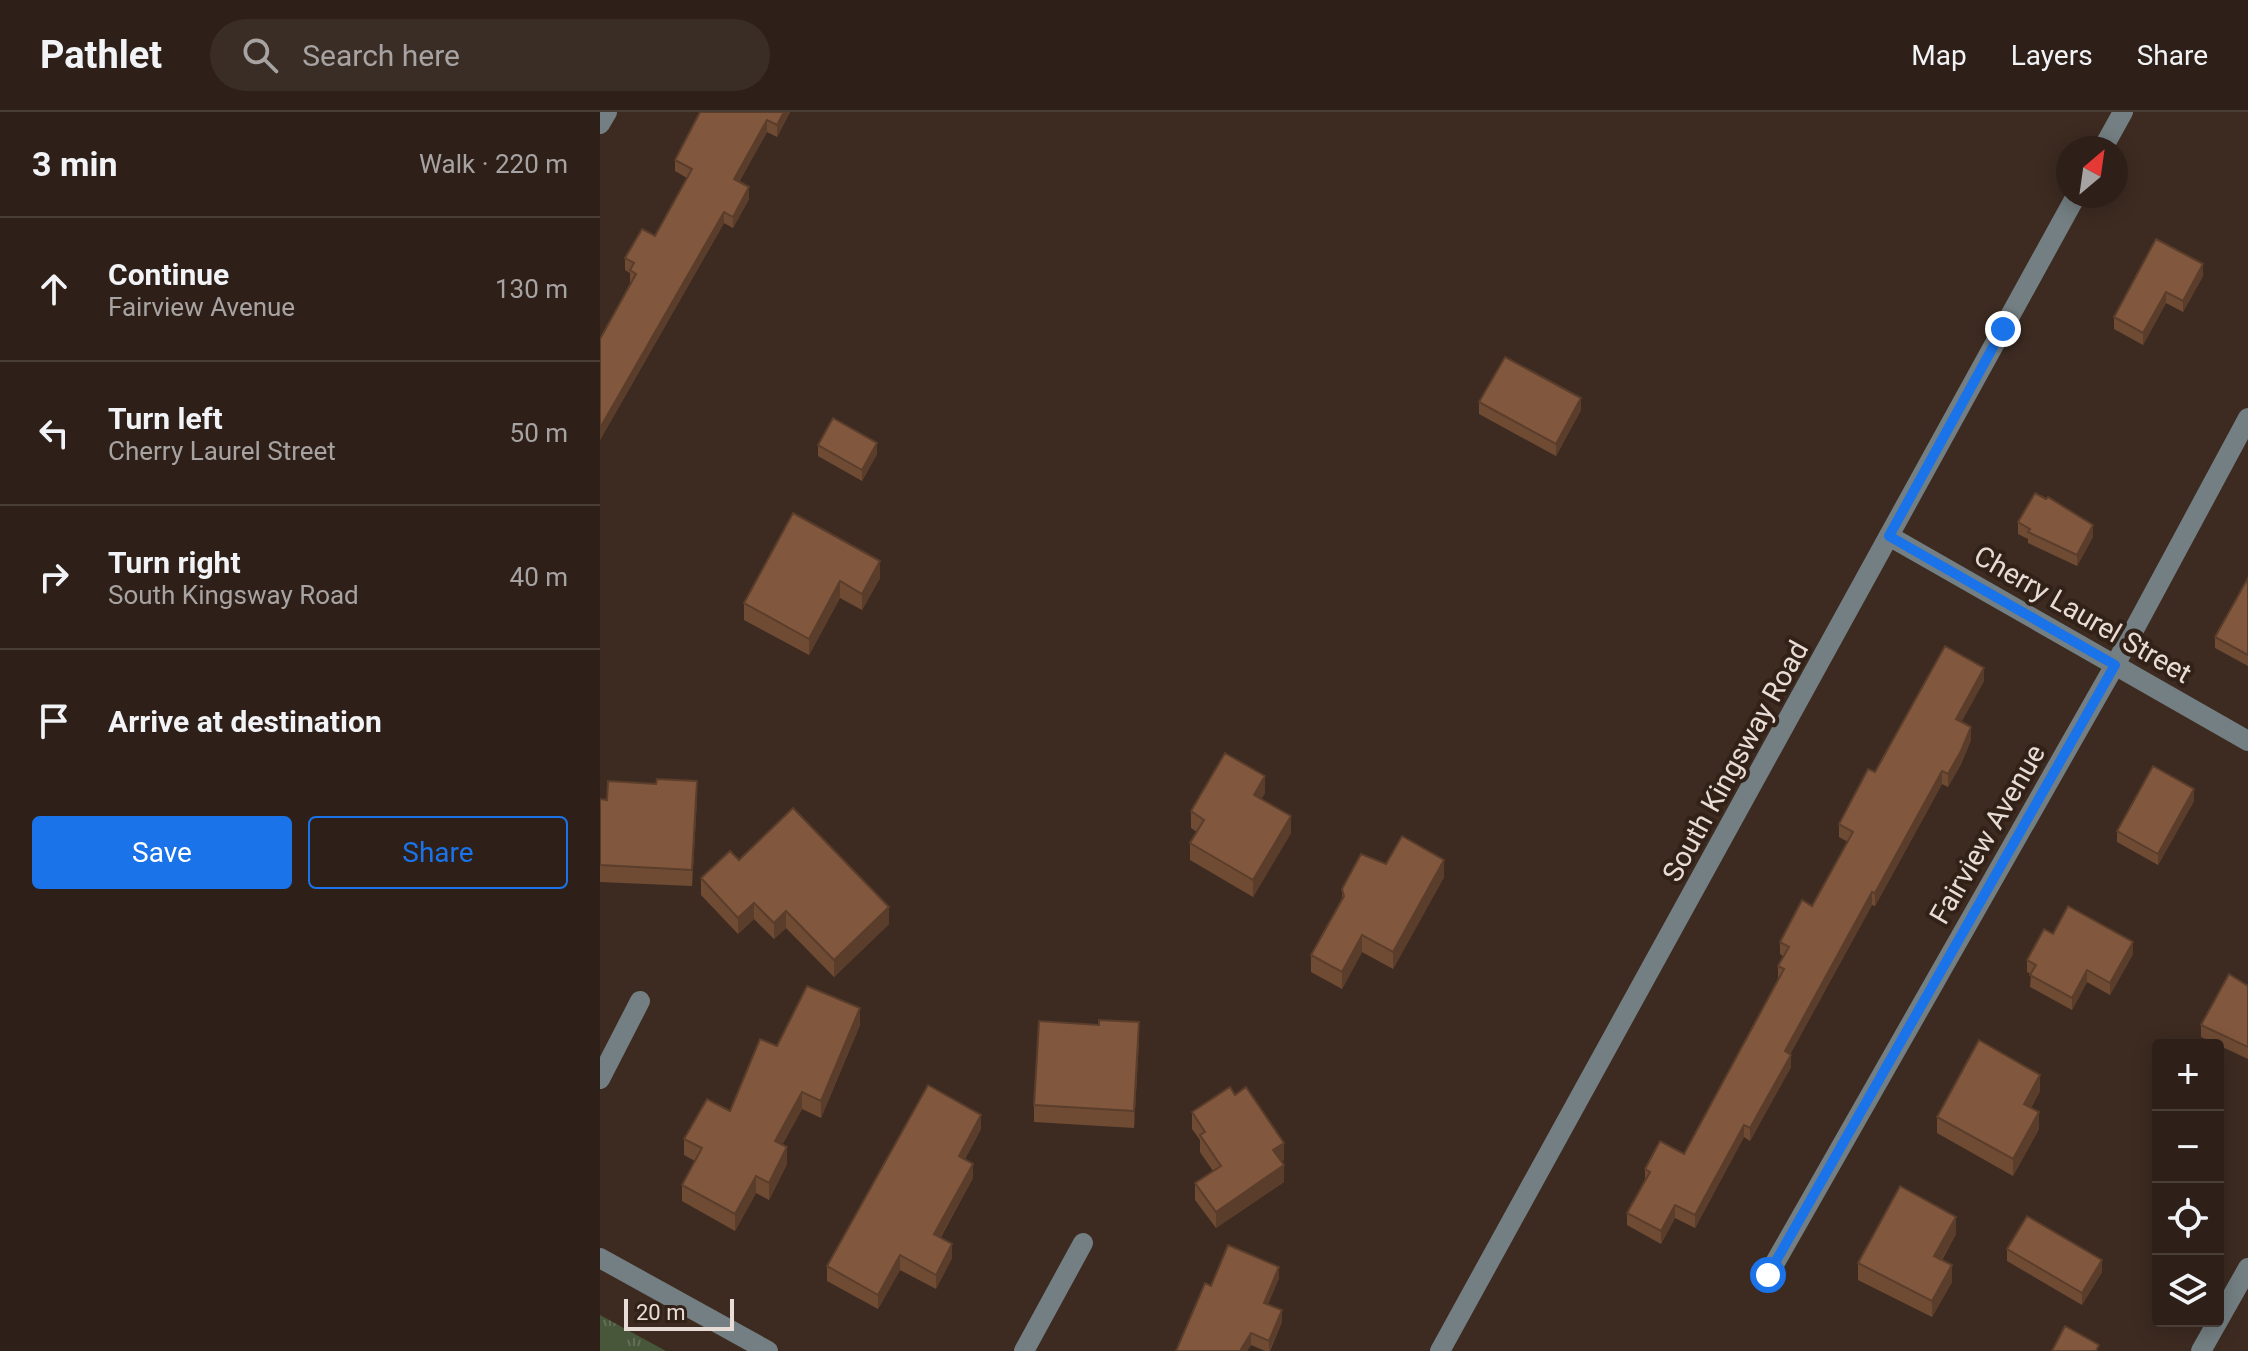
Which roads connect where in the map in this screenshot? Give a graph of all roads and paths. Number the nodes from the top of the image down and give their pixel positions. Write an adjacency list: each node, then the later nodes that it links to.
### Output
1 (607, 112): 3 (street)
2 (2123, 112): 4 (street)
3 (600, 124)
4 (2110, 136)
5 (2069, 208): 7 (street, South Kingsway Road)
6 (2248, 418): 8 (street, Fairview Avenue)
7 (1889, 536): 8 (street, Cherry Laurel Street); 18 (street, South Kingsway Road)
8 (2115, 665): 9 (street, Cherry Laurel Street); 15 (street, Fairview Avenue)
9 (2248, 741)
10 (640, 1001): 11 (street)
11 (600, 1079)
12 (1083, 1243): 17 (street)
13 (600, 1258): 16 (street)
14 (2248, 1268): 19 (street)
15 (1768, 1275)
16 (768, 1351)
17 (1024, 1351)
18 (1440, 1351)
19 (2201, 1351)

